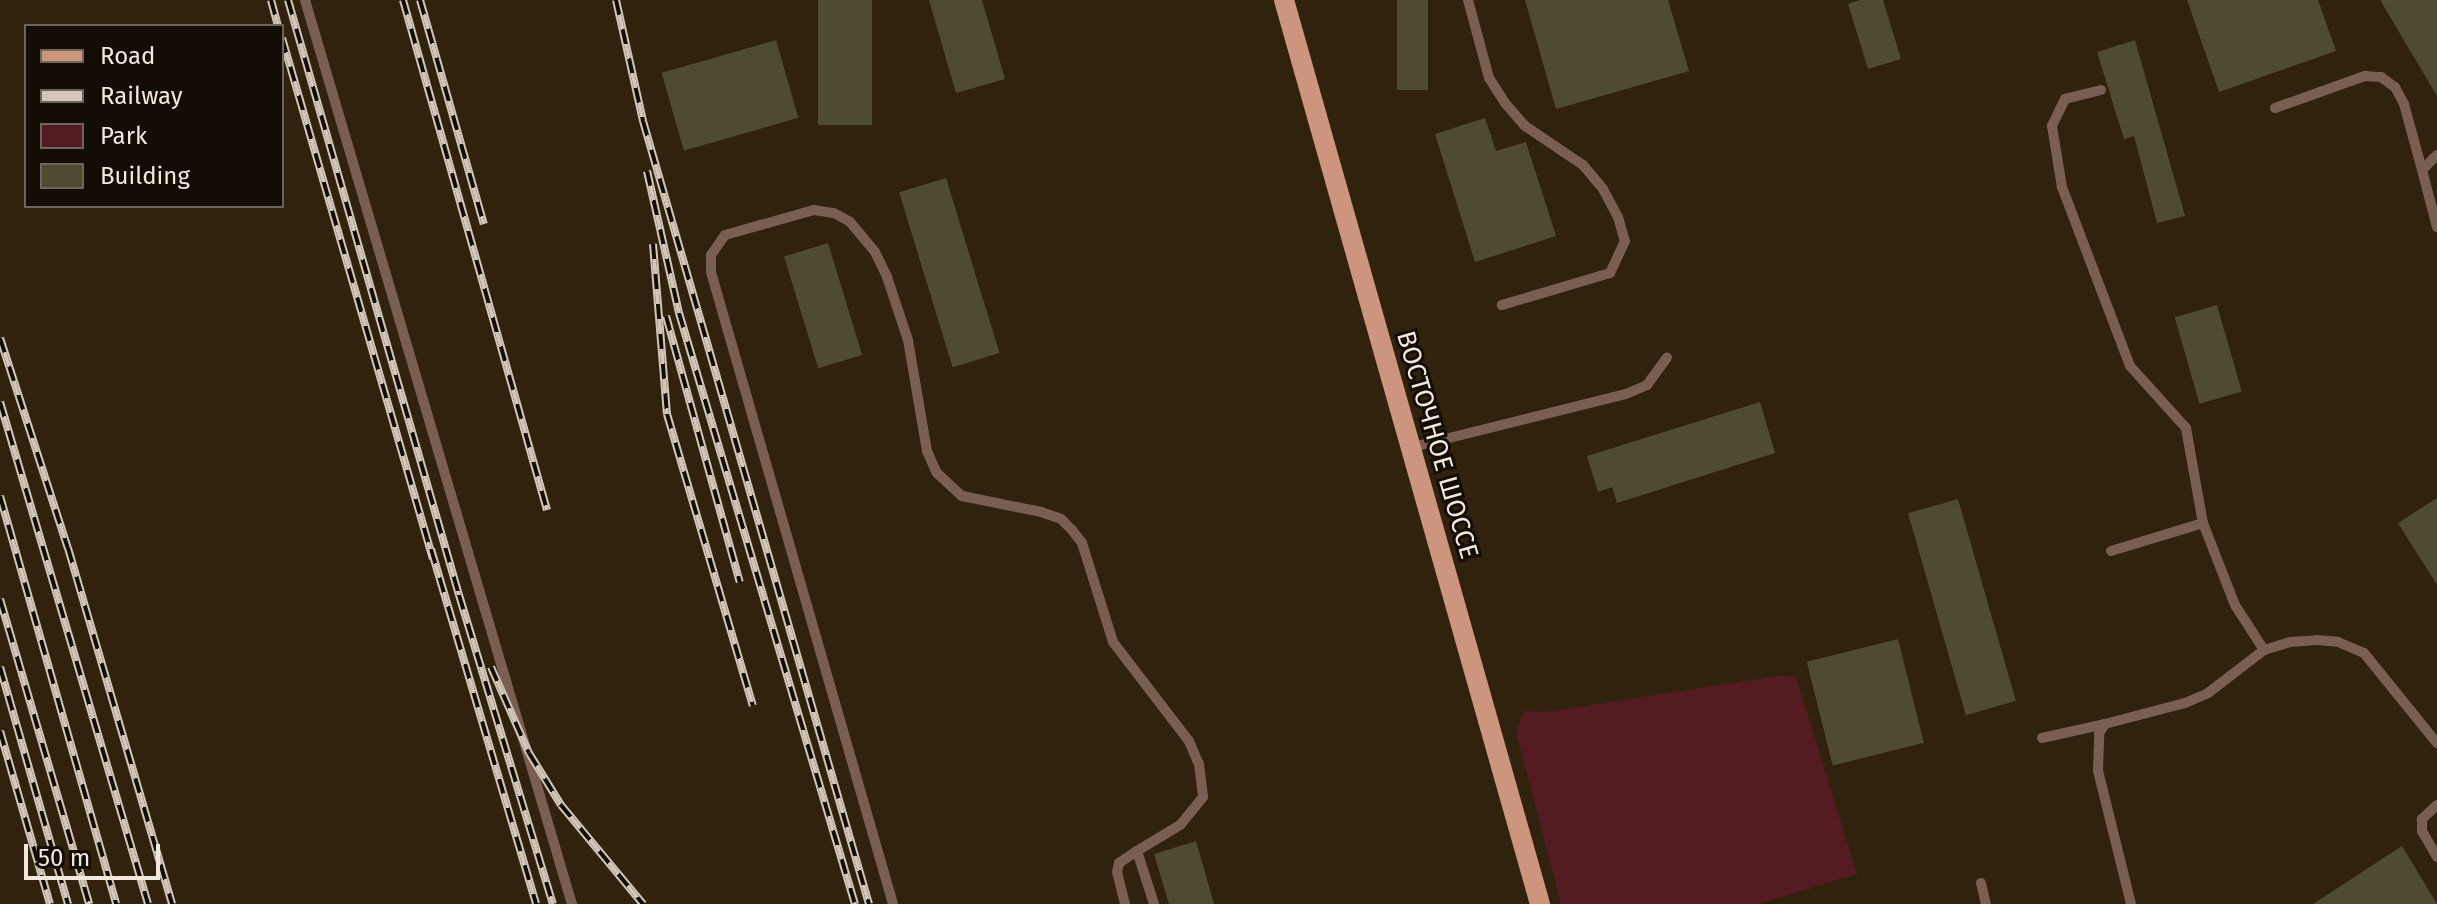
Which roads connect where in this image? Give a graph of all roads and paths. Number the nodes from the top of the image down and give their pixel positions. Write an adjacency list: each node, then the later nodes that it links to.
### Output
1 (305, 0): 22 (lane)
2 (1284, 0): 11 (main road, ВОСТОЧНОЕ ШОССЕ)
3 (1468, 0): 9 (lane)
4 (2101, 90): 12 (lane)
5 (2275, 108): 7 (lane)
6 (2437, 155): 7 (lane)
7 (2422, 170): 8 (lane)
8 (2437, 227)
9 (1502, 305)
10 (1667, 357): 11 (lane)
11 (1409, 448): 26 (main road, ВОСТОЧНОЕ ШОССЕ)
12 (2203, 523): 13 (lane); 14 (lane)
13 (2111, 551)
14 (2264, 650): 15 (lane); 17 (lane)
15 (2105, 724): 16 (lane); 28 (lane)
16 (2042, 738)
17 (2437, 743)
18 (2437, 805): 20 (lane)
19 (1137, 851): 23 (lane); 24 (lane); 25 (lane)
20 (2437, 857)
21 (1981, 883): 27 (lane)
22 (572, 904)
23 (893, 904)
24 (1125, 904)
25 (1154, 904)
26 (1540, 904)
27 (1986, 904)
28 (2131, 904)

